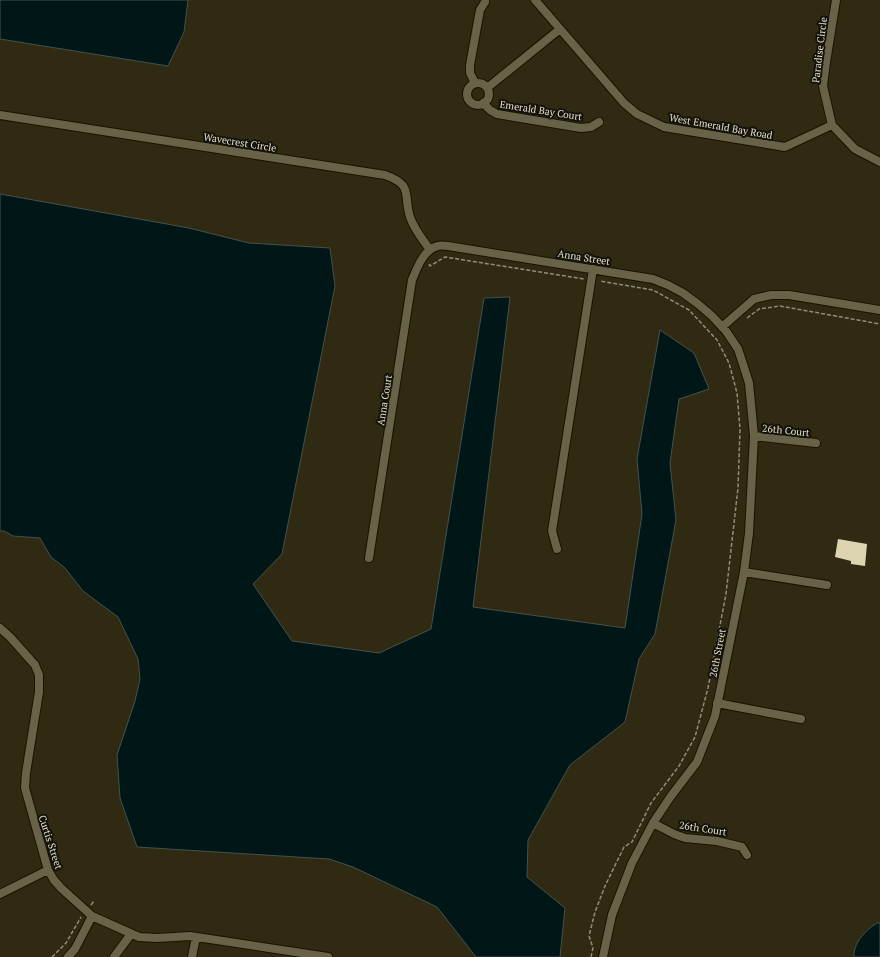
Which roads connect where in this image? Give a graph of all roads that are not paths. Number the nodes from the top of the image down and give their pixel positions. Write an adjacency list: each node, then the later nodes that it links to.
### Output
1 (535, 0): 4 (street, West Emerald Bay Road)
2 (836, 0): 10 (street, Paradise Circle)
3 (486, 2): 5 (street)
4 (560, 29): 6 (street); 10 (street, West Emerald Bay Road)
5 (475, 84): 6 (street); 7 (street, Emerald Bay Court)
6 (487, 88): 7 (street, Emerald Bay Court)
7 (483, 103): 9 (street, Emerald Bay Court)
8 (0, 115): 12 (street, Wavecrest Circle)
9 (599, 122)
10 (832, 125): 11 (street)
11 (880, 162)
12 (430, 250): 13 (street, Anna Street); 19 (street, Anna Court)
13 (593, 269): 15 (street, Anna Street); 18 (street)
14 (880, 310): 15 (street)
15 (724, 329): 16 (street, 26th Street)
16 (754, 436): 17 (street, 26th Court); 20 (street, 26th Street)
17 (816, 443)
18 (557, 549)
19 (369, 558)
20 (744, 572): 21 (street); 23 (street, 26th Street)
21 (827, 585)
22 (0, 628): 27 (street, Curtis Street)
23 (717, 703): 24 (street); 25 (street, 26th Street)
24 (801, 719)
25 (653, 823): 26 (street, 26th Court); 36 (street, 26th Street)
26 (747, 855)
27 (48, 870): 28 (street); 29 (street, Curtis Street)
28 (0, 894)
29 (89, 913): 30 (street, Curtis Street); 32 (street)
30 (131, 934): 31 (street, Curtis Street); 33 (street)
31 (196, 936): 34 (street); 35 (street, Curtis Street)
32 (68, 957)
33 (114, 957)
34 (192, 957)
35 (328, 957)
36 (603, 957)

